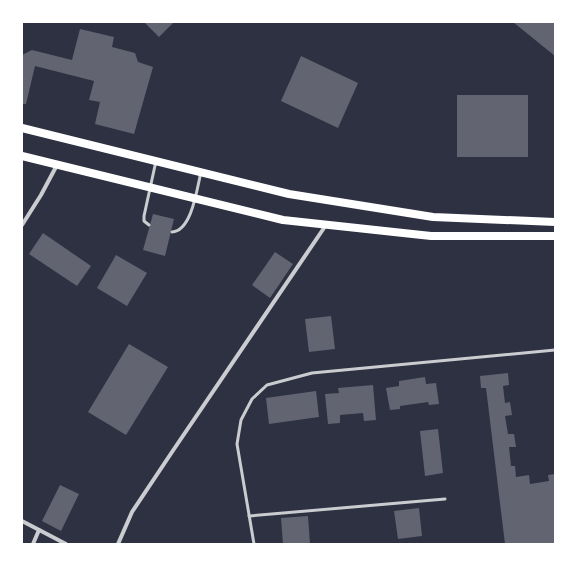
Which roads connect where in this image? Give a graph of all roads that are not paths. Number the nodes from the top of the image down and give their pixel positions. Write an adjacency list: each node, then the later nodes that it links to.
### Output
1 (22, 128): 3 (main road)
2 (22, 156): 4 (main road)
3 (156, 161): 5 (main road); 6 (lane)
4 (57, 165): 6 (main road); 10 (street)
5 (201, 172): 7 (lane); 8 (main road)
6 (149, 188): 7 (main road); 11 (lane)
7 (194, 198): 9 (main road); 12 (lane)
8 (555, 222)
9 (326, 224): 13 (main road); 21 (street)
10 (22, 225)
11 (149, 226)
12 (172, 232)
13 (555, 236)
14 (555, 350): 16 (lane)
15 (445, 500): 16 (lane)
16 (249, 516): 22 (lane)
17 (22, 521): 18 (street)
18 (38, 530): 19 (street); 20 (street)
19 (33, 544)
20 (66, 544)
21 (118, 544)
22 (254, 544)

